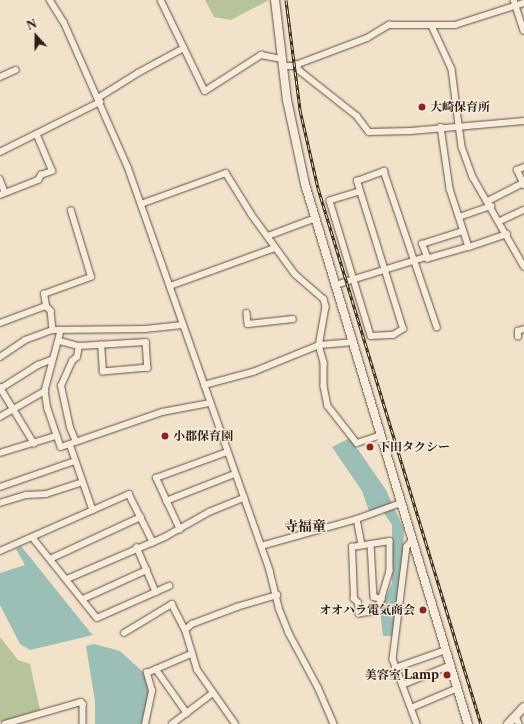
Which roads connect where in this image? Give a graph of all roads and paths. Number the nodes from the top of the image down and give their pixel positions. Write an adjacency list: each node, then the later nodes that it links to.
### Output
1 (50, 0): 14 (street)
2 (162, 0): 9 (street)
3 (275, 0): 10 (street)
4 (514, 0): 6 (street)
5 (524, 3): 6 (street)
6 (516, 7): 7 (street); 8 (street)
7 (432, 26): 11 (street); 16 (street)
8 (524, 30)
9 (184, 48): 10 (street); 14 (street)
10 (281, 62): 11 (street); 30 (street)
11 (296, 64): 17 (street)
12 (16, 70): 13 (street)
13 (0, 77)
14 (99, 100): 18 (street); 25 (street)
15 (524, 121): 16 (street)
16 (459, 125): 17 (street); 26 (street)
17 (441, 126): 29 (street)
18 (37, 135): 19 (street); 24 (street)
19 (0, 152)
20 (524, 167): 22 (street)
21 (0, 179): 24 (street)
22 (523, 184): 26 (street)
23 (359, 192): 38 (street); 40 (street); 41 (street)
24 (2, 194)
25 (141, 204): 34 (street); 43 (street)
26 (490, 204): 29 (street); 31 (street)
27 (524, 210): 31 (street)
28 (71, 211): 44 (street)
29 (459, 217): 32 (street)
30 (316, 218): 34 (street); 42 (street)
31 (500, 221): 33 (street)
32 (463, 231): 35 (street); 37 (street)
33 (507, 234): 35 (street); 39 (street)
34 (268, 236): 36 (street)
35 (469, 247): 37 (street)
36 (275, 248): 43 (street); 57 (street)
37 (426, 257): 38 (street)
38 (413, 261): 40 (street); 49 (street)
39 (524, 266)
40 (384, 270): 41 (street); 41 (street)
41 (354, 279): 42 (street)
42 (336, 285): 55 (street)
43 (170, 286): 48 (street)
44 (46, 306): 47 (street); 51 (street)
45 (247, 313): 46 (street)
46 (293, 319)
47 (0, 323)
48 (183, 325): 52 (street); 61 (street)
49 (436, 328)
50 (524, 329): 53 (street)
51 (53, 330): 52 (street); 59 (street)
52 (61, 331): 54 (street)
53 (518, 337)
54 (60, 341): 58 (street); 60 (street)
55 (354, 342): 57 (street); 67 (street)
56 (101, 345): 56 (street); 58 (street)
57 (319, 345): 61 (street); 67 (street)
58 (79, 346): 69 (street)
59 (0, 357)
60 (52, 360): 62 (street); 63 (street)
61 (204, 385): 64 (street)
62 (0, 388): 65 (street)
63 (45, 391): 65 (street); 68 (street)
64 (210, 403): 69 (street); 72 (street)
65 (13, 409): 66 (street); 70 (street)
66 (0, 417)
67 (380, 435): 81 (street)
68 (56, 436): 70 (street); 71 (street)
69 (76, 442): 71 (street)
70 (34, 443): 73 (street)
71 (70, 444): 74 (street)
72 (227, 452): 75 (street); 79 (street)
73 (0, 454)
74 (75, 461): 76 (street); 77 (street)
75 (235, 474): 78 (street); 79 (street)
76 (82, 482): 80 (street); 82 (street)
77 (0, 487)
78 (244, 498): 85 (street); 91 (street)
79 (166, 501): 85 (street)
80 (0, 503)
81 (401, 503): 84 (street); 87 (street)
82 (94, 510): 83 (street); 86 (street)
83 (141, 517): 88 (street); 94 (street)
84 (357, 519): 90 (street); 91 (street)
85 (180, 530): 88 (street)
86 (33, 538): 93 (street); 94 (street)
87 (413, 540): 104 (street); 107 (street)
88 (153, 542): 92 (street)
89 (370, 544): 90 (street); 101 (street); 101 (street)
90 (362, 545): 101 (street)
91 (261, 546): 99 (street)
92 (137, 547): 95 (street); 96 (street)
93 (0, 551)
94 (50, 559): 96 (street)
95 (147, 570): 98 (street); 100 (street)
96 (67, 579): 100 (street)
97 (169, 586): 98 (street)
98 (156, 592): 100 (street)
99 (277, 595): 102 (street); 121 (street)
100 (83, 599)
101 (382, 599)
102 (185, 630): 103 (street); 105 (street)
103 (124, 633)
104 (446, 650): 106 (street); 107 (street)
105 (191, 654): 108 (street); 111 (street)
106 (451, 665): 109 (street); 110 (street)
107 (395, 668): 109 (street)
108 (156, 669): 114 (street); 118 (street)
109 (402, 685): 113 (street)
110 (458, 688): 113 (street); 123 (street)
111 (213, 693): 114 (street); 120 (street)
112 (524, 707): 115 (street)
113 (411, 708): 122 (street)
114 (187, 713): 119 (street)
115 (516, 716): 124 (street); 125 (street)
116 (5, 724): 117 (street)
117 (83, 724)
118 (145, 724)
119 (172, 724)
120 (235, 724)
121 (334, 724)
122 (417, 724)
123 (468, 724)
124 (508, 724)
125 (519, 724)

